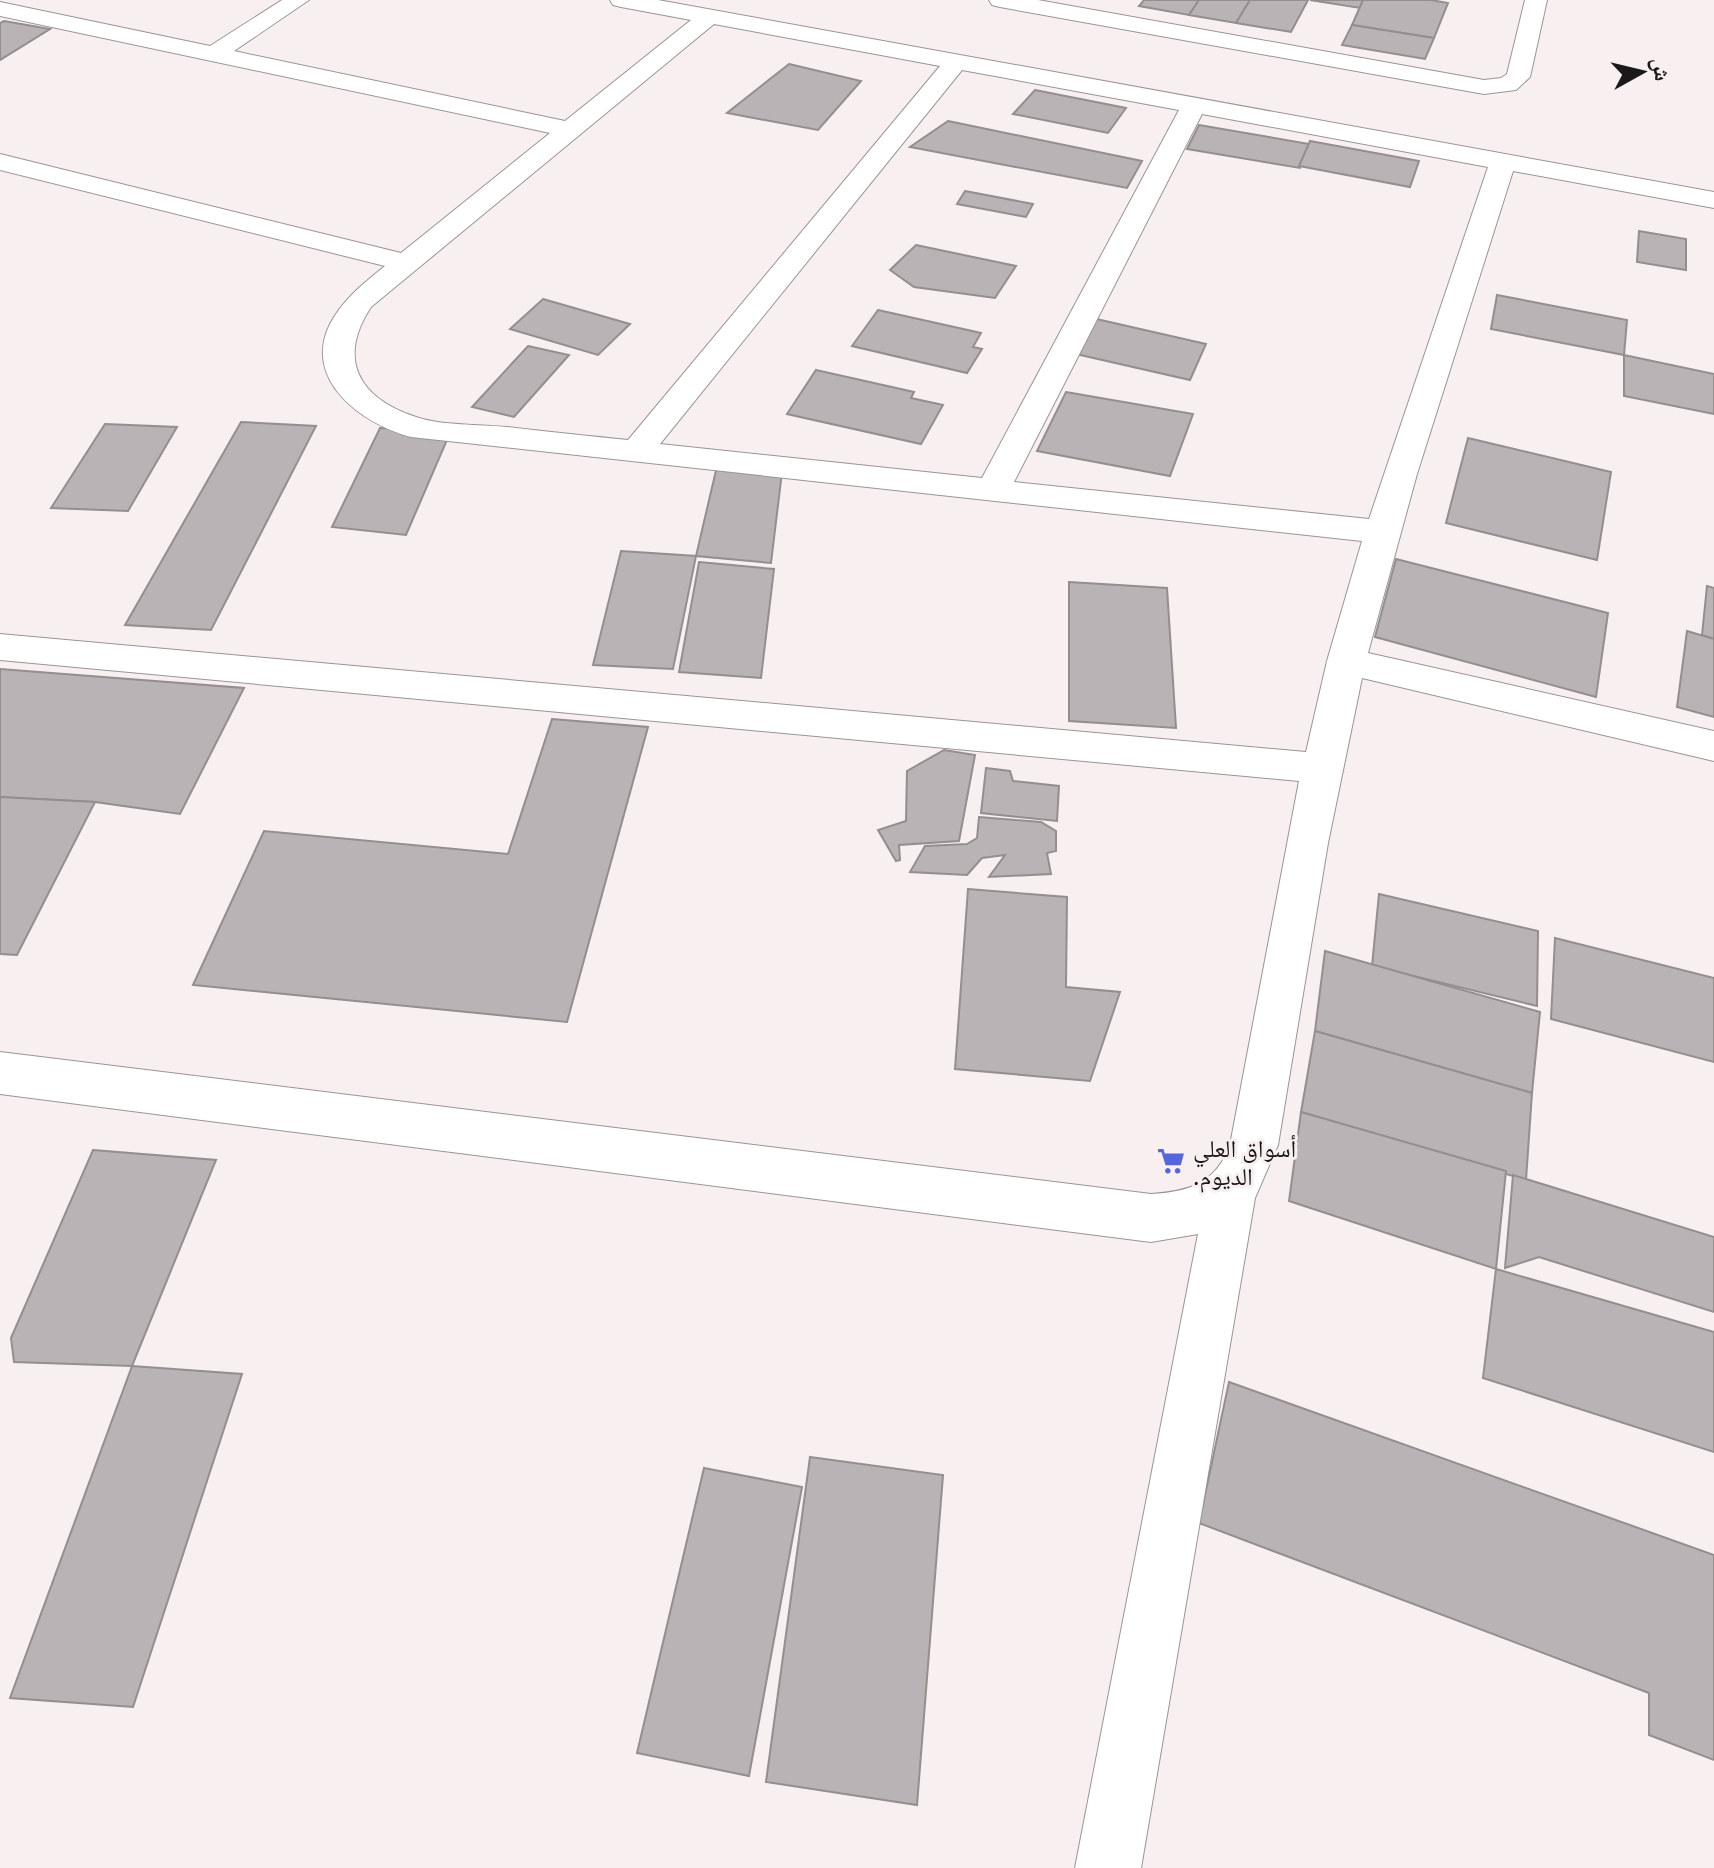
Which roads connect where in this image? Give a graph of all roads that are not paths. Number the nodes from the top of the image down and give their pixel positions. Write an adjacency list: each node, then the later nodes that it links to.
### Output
1 (298, 0): 7 (street)
2 (621, 0): 6 (street)
3 (1000, 0): 4 (street)
4 (1536, 0)
5 (0, 9): 7 (street)
6 (710, 16): 8 (street); 10 (street)
7 (214, 54): 10 (street)
8 (956, 62): 9 (street); 15 (street)
9 (1194, 105): 12 (street); 16 (street)
10 (571, 130): 14 (street)
11 (0, 162): 14 (street)
12 (1503, 162): 13 (street); 17 (street)
13 (1714, 200)
14 (407, 263): 15 (street)
15 (637, 451): 16 (street)
16 (993, 490): 17 (street)
17 (1382, 532): 19 (street)
18 (0, 647): 21 (street)
19 (1346, 661): 20 (street); 21 (street)
20 (1714, 746)
21 (1321, 768): 23 (street)
22 (0, 1073): 23 (street)
23 (1231, 1192): 24 (street)
24 (1108, 1868)

